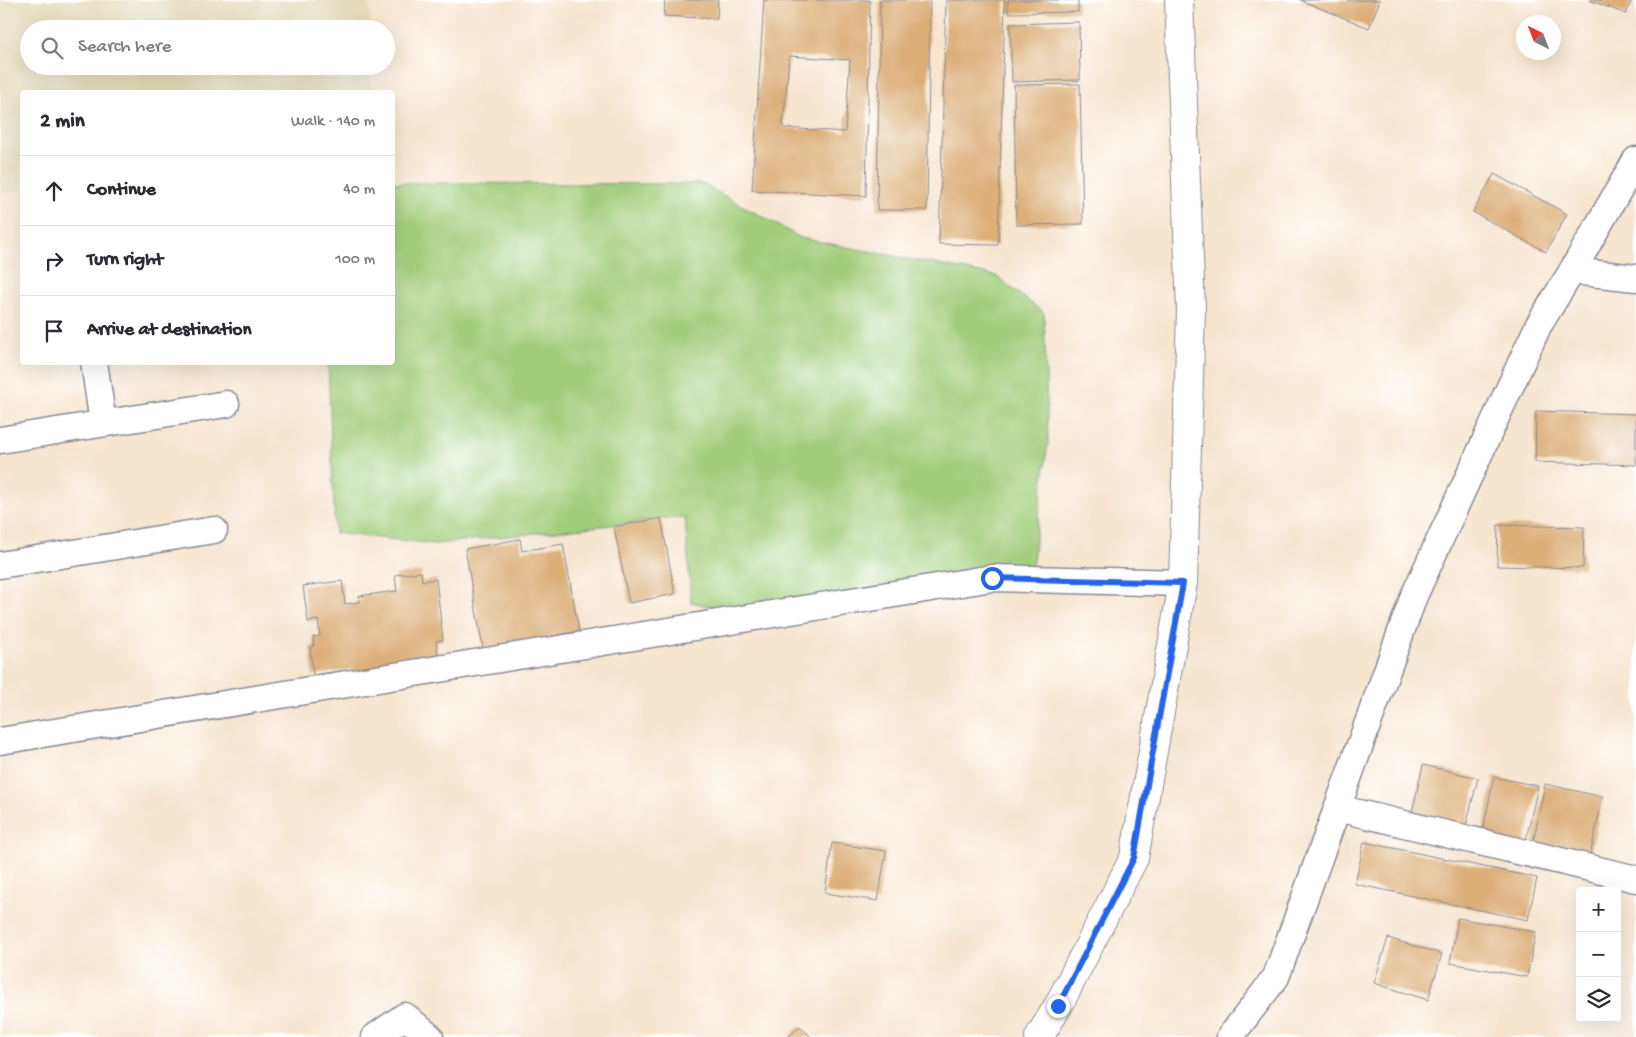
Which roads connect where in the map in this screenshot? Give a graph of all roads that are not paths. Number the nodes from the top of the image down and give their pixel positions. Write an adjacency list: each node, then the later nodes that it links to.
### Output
1 (1179, 0): 11 (main road)
2 (1636, 160): 3 (street)
3 (1572, 272): 4 (street); 13 (street)
4 (1636, 278)
5 (94, 365): 7 (street)
6 (226, 404): 7 (street)
7 (103, 423): 8 (street)
8 (0, 440)
9 (214, 530): 10 (street)
10 (0, 565)
11 (1183, 583): 12 (street); 17 (main road)
12 (0, 741)
13 (1337, 808): 14 (street); 18 (street)
14 (1636, 879)
15 (375, 1037): 16 (street)
16 (430, 1037)
17 (1039, 1037)
18 (1230, 1037)

